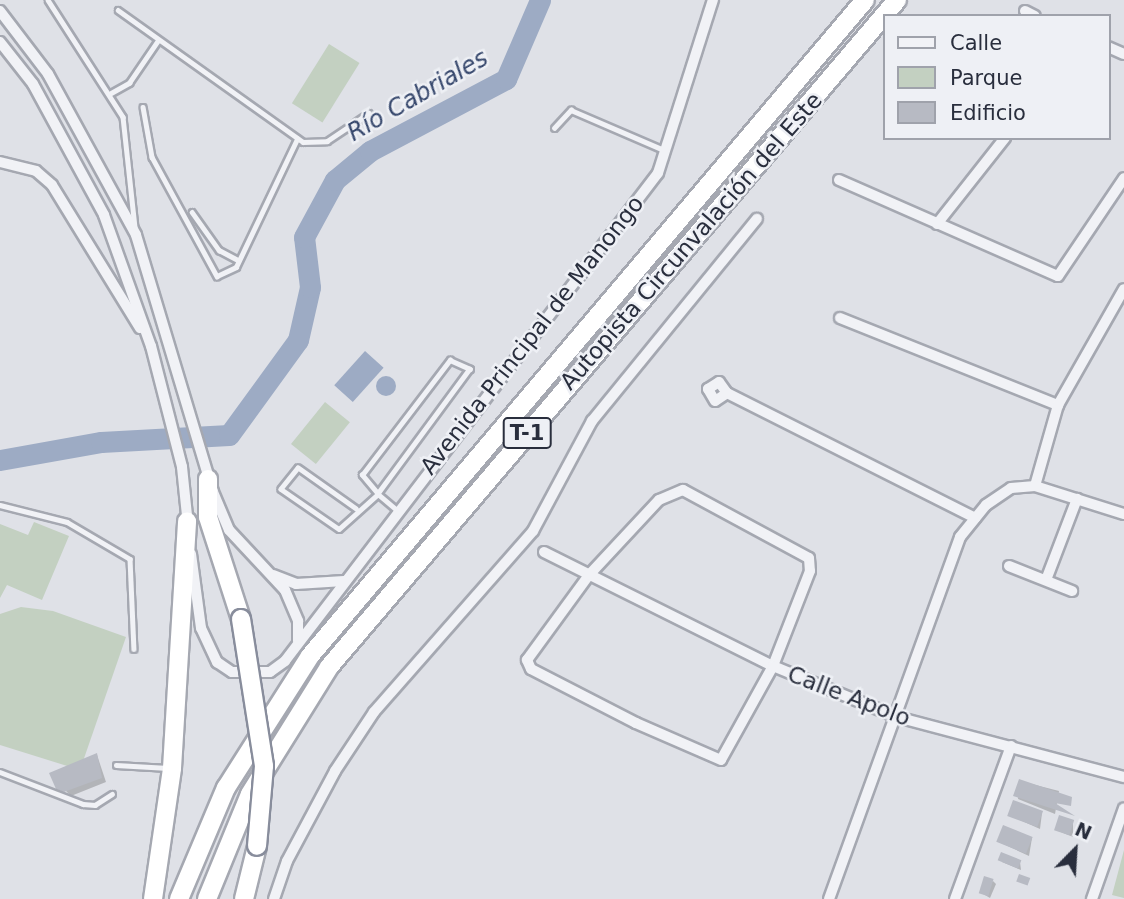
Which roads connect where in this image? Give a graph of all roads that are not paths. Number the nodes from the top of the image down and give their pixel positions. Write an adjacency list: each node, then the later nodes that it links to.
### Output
1 (48, 0): 11 (lane)
2 (713, 0): 17 (street, Avenida Principal de Manongo)
3 (865, 0): 60 (highway, Autopista Circunvalación del Este / T-1)
4 (897, 0): 7 (highway, Autopista Circunvalación del Este / T-1)
5 (118, 10): 10 (lane)
6 (0, 11): 24 (street)
7 (885, 14)
8 (883, 16): 61 (highway, Autopista Circunvalación del Este / T-1)
9 (0, 42): 28 (street)
10 (157, 42): 11 (lane); 15 (lane)
11 (111, 93): 24 (lane)
12 (143, 107): 25 (lane)
13 (369, 113): 15 (lane)
14 (554, 128): 17 (lane)
15 (297, 139): 25 (lane)
16 (1003, 140): 23 (street)
17 (667, 152): 37 (street, Avenida Principal de Manongo)
18 (0, 162): 28 (street)
19 (1124, 178): 23 (street)
20 (839, 180): 23 (street)
21 (192, 212): 25 (lane)
22 (757, 219): 63 (street)
23 (937, 224)
24 (136, 235): 31 (street)
25 (236, 267)
26 (1124, 289): 30 (street)
27 (840, 318): 30 (street)
28 (151, 346): 40 (street, Avenida Principal de Manongo)
29 (727, 393): 39 (street)
30 (1058, 405): 32 (street)
31 (208, 479): 43 (street); 62 (highway, bridge)
32 (1035, 485): 34 (street); 39 (street)
33 (377, 494): 33 (lane); 36 (lane); 37 (lane)
34 (1077, 499): 38 (street); 46 (street)
35 (0, 505): 49 (lane)
36 (356, 509): 36 (lane)
37 (397, 510): 45 (street, Avenida Principal de Manongo)
38 (1124, 514)
39 (975, 518): 51 (street)
40 (187, 521): 48 (street, Avenida Principal de Manongo); 54 (highway)
41 (544, 552): 44 (street, Calle Apolo)
42 (1009, 566): 46 (street)
43 (268, 573): 45 (street); 48 (street)
44 (589, 575): 50 (street, Calle Apolo); 50 (street); 50 (street)
45 (344, 580): 48 (street, Avenida Principal de Manongo)
46 (1046, 580): 47 (street)
47 (1072, 591)
48 (298, 642)
49 (134, 649)
50 (773, 666): 51 (street, Calle Apolo)
51 (897, 716): 52 (street, Calle Apolo); 64 (street)
52 (1011, 746): 56 (street, Calle Apolo); 65 (street)
53 (117, 765): 54 (lane)
54 (172, 768): 59 (highway)
55 (0, 772): 57 (lane)
56 (1124, 777)
57 (112, 794)
58 (1124, 808): 66 (street)
59 (153, 899)
60 (179, 899)
61 (207, 899)
62 (244, 899)
63 (274, 899)
64 (829, 899)
65 (955, 899)
66 (1092, 899)

